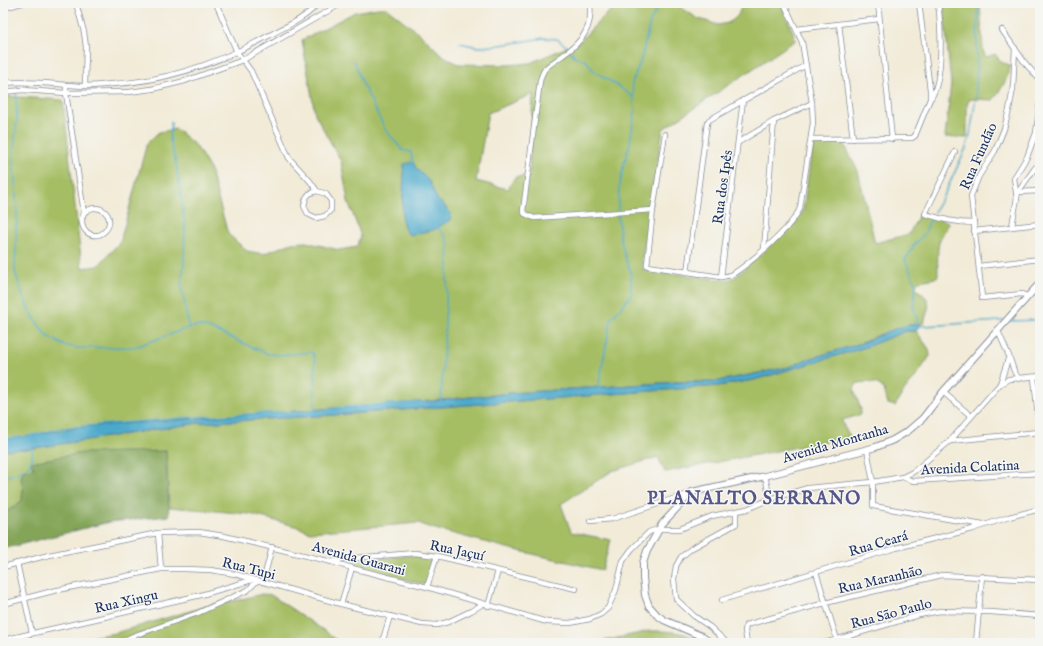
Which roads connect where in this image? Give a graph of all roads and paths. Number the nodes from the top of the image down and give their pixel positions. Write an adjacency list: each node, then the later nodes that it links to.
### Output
1 (22, 3): 11 (street)
2 (76, 3): 23 (street)
3 (216, 3): 17 (street)
4 (318, 3): 17 (street)
5 (342, 3): 18 (street)
6 (590, 3): 42 (street)
7 (784, 3): 14 (street)
8 (878, 3): 12 (street)
9 (919, 3): 26 (street)
10 (938, 3): 26 (street)
11 (3, 8)
12 (879, 19): 13 (street); 33 (street)
13 (840, 24): 14 (street); 32 (street)
14 (796, 29): 19 (street)
15 (1002, 30): 16 (street)
16 (1015, 48): 20 (street); 44 (street, Rua Fundão)
17 (237, 52): 18 (street); 23 (street)
18 (243, 60): 25 (street); 38 (street)
19 (806, 65): 27 (street); 29 (street)
20 (1040, 80)
21 (3, 83): 22 (street)
22 (66, 85): 23 (street); 25 (street)
23 (86, 86)
24 (3, 92): 25 (street)
25 (66, 93): 43 (street)
26 (930, 99): 33 (street)
27 (743, 100): 35 (street, Rua dos Ipês); 51 (street)
28 (1040, 102): 41 (street)
29 (812, 103): 30 (street); 34 (street)
30 (774, 121): 35 (street); 48 (street)
31 (665, 134): 42 (street)
32 (852, 139): 33 (street); 34 (street)
33 (892, 139)
34 (810, 140): 48 (street)
35 (739, 142): 52 (street, Rua dos Ipês)
36 (955, 152): 44 (street)
37 (1040, 164): 40 (street)
38 (317, 191): 38 (street)
39 (1040, 191): 40 (street)
40 (1018, 192): 41 (street)
41 (1017, 199): 46 (street)
42 (653, 210): 51 (street)
43 (84, 213): 43 (street)
44 (974, 223): 47 (street, Rua Fundão)
45 (1040, 224): 46 (street)
46 (1012, 226): 47 (street)
47 (974, 231): 50 (street, Rua Fundão)
48 (764, 249): 52 (street)
49 (1040, 259): 50 (street)
50 (979, 266): 54 (street, Rua Fundão)
51 (687, 272): 52 (street)
52 (721, 277)
53 (1040, 283): 54 (street, Avenida Montanha)
54 (1027, 296): 55 (street, Avenida Montanha)
55 (1000, 329): 56 (street); 61 (street, Avenida Montanha)
56 (1009, 356): 59 (street); 60 (street)
57 (1040, 376): 58 (street)
58 (1034, 377): 59 (street); 63 (street)
59 (1019, 379): 60 (street)
60 (1000, 384): 62 (street)
61 (943, 392): 62 (street); 66 (street, Avenida Montanha)
62 (971, 416): 65 (street)
63 (1039, 432): 64 (street); 65 (street)
64 (1040, 439)
65 (950, 441): 69 (street)
66 (867, 449): 68 (street, Avenida Montanha); 70 (street)
67 (1040, 473): 69 (street, Avenida Colatina)
68 (765, 476): 71 (street, Avenida Montanha); 72 (street)
69 (903, 477): 70 (street)
70 (873, 482): 72 (street); 76 (street)
71 (692, 492): 75 (street); 77 (street)
72 (770, 498): 74 (street)
73 (1040, 509): 76 (street, Rua Ceará)
74 (736, 512): 77 (street); 111 (street)
75 (590, 521)
76 (984, 525): 89 (street, Rua Ceará)
77 (658, 529): 79 (street, Avenida Guarani); 80 (street)
78 (158, 533): 81 (street, Avenida Guarani); 84 (street, Avenida Guarani); 87 (street)
79 (644, 537): 80 (street); 101 (street, Avenida Guarani)
80 (652, 543): 110 (street)
81 (272, 547): 83 (street, Avenida Guarani); 93 (street)
82 (437, 556): 83 (street, Rua Jaçuí); 88 (street, Rua Jaçuí); 94 (street)
83 (332, 562): 86 (street, Avenida Guarani)
84 (18, 563): 85 (street, Avenida Guarani); 96 (street)
85 (3, 567)
86 (352, 568): 94 (street, Avenida Guarani); 100 (street)
87 (161, 569): 91 (street, Rua Tupi); 96 (street, Rua Tupi)
88 (498, 571): 95 (street, Rua Jaçuí); 101 (street)
89 (816, 572): 97 (street, Rua Ceará); 98 (street)
90 (982, 576): 92 (street, Rua Maranhão); 98 (street, Rua Maranhão); 102 (street)
91 (255, 580): 93 (street, Rua Tupi); 105 (street, Rua Xingu); 108 (street)
92 (1040, 580)
93 (263, 582): 100 (street, Rua Tupi)
94 (427, 587): 101 (street, Avenida Guarani)
95 (576, 589)
96 (26, 599): 99 (street, Rua Tupi); 105 (street)
97 (722, 600)
98 (825, 603): 107 (street); 112 (street, Rua Maranhão)
99 (3, 604)
100 (341, 604): 104 (street, Rua Tupi)
101 (486, 605): 104 (street, Rua Tupi)
102 (978, 611): 103 (street, Rua São Paulo); 107 (street, Rua São Paulo); 114 (street)
103 (1038, 615)
104 (390, 616): 109 (street)
105 (32, 633): 106 (street, Rua Xingu)
106 (3, 640)
107 (838, 641): 113 (street, Rua São Paulo)
108 (119, 643)
109 (382, 643)
110 (711, 643)
111 (727, 643)
112 (747, 643)
113 (825, 643)
114 (976, 643)

